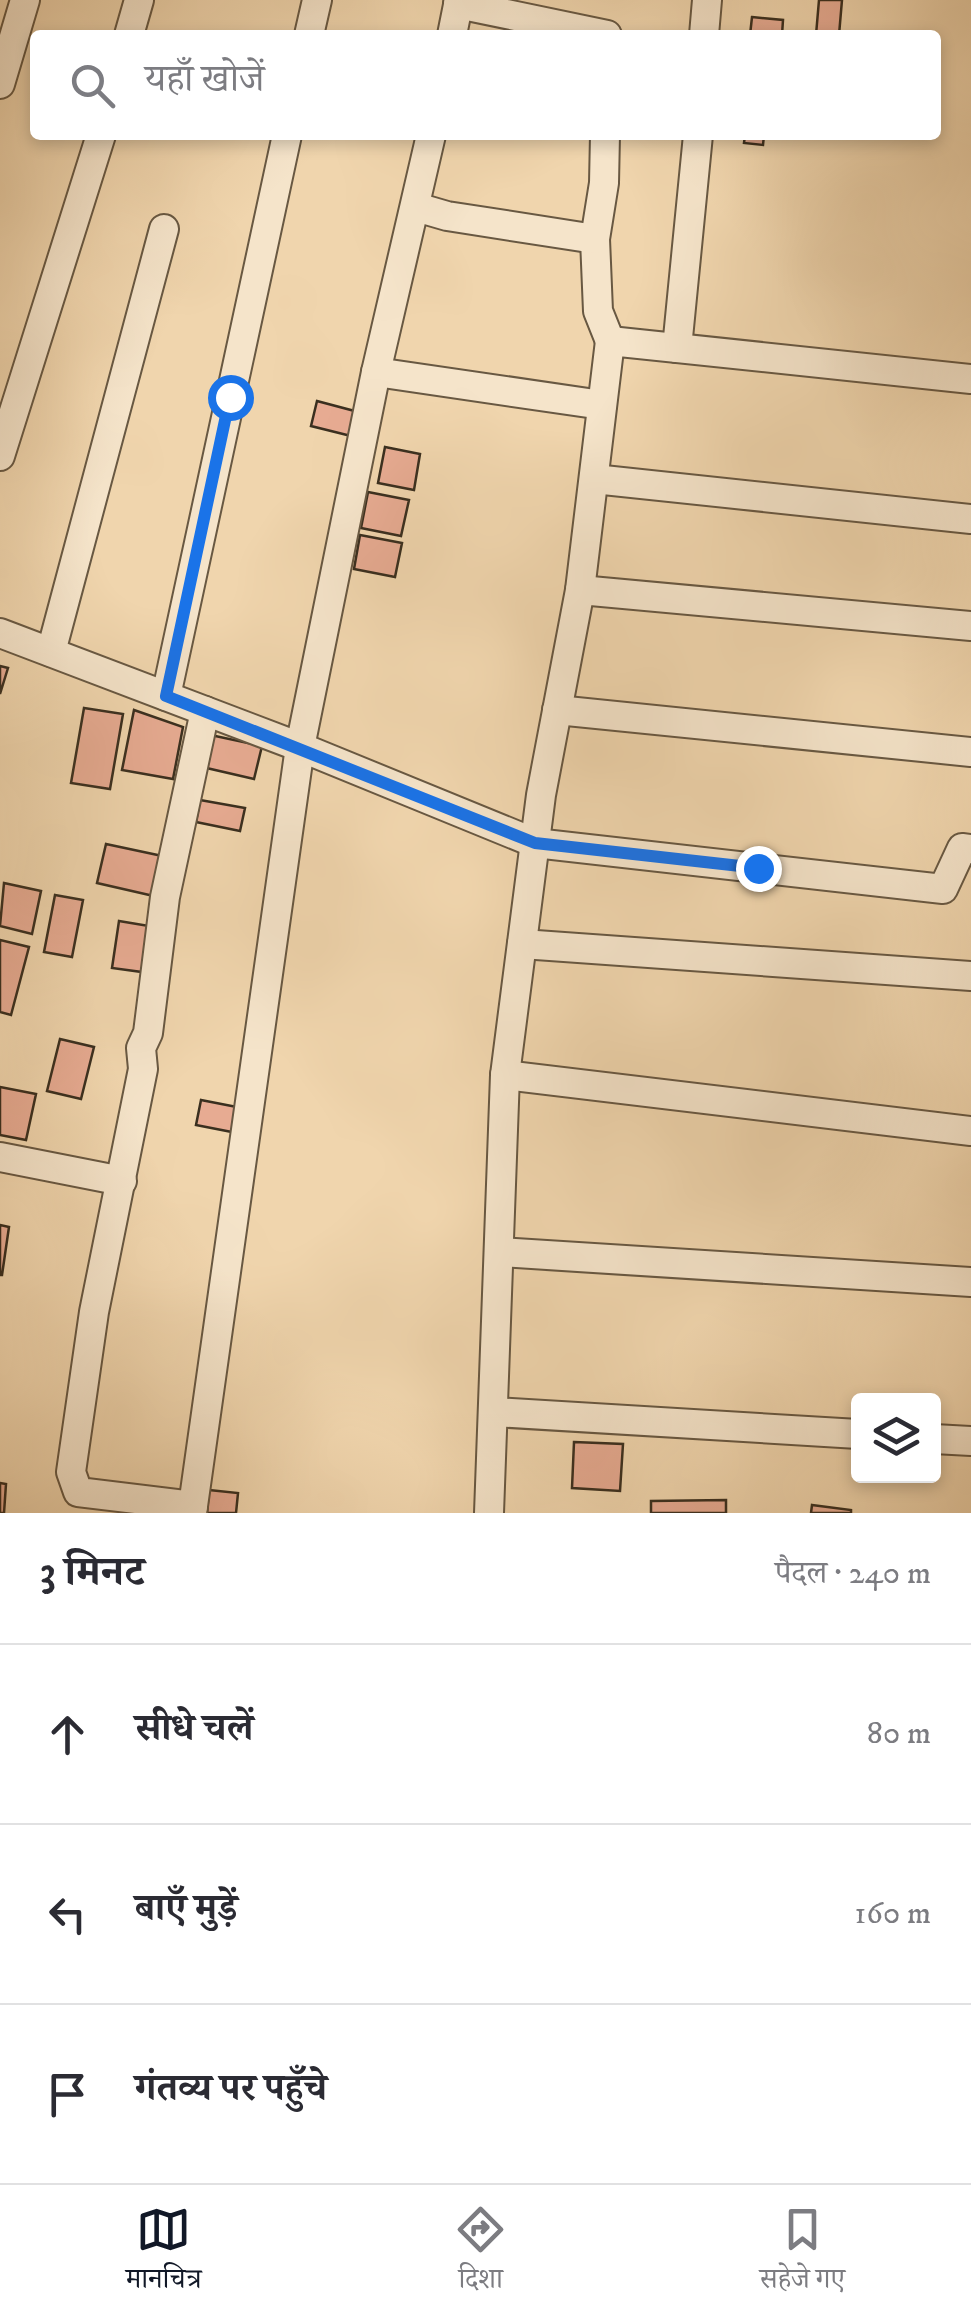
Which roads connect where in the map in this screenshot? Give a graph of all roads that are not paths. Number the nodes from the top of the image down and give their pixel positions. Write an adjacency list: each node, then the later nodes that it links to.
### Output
1 (25, 0): 11 (street)
2 (139, 0): 6 (street)
3 (317, 0): 7 (street)
4 (706, 0): 10 (street)
5 (459, 2): 8 (street); 9 (street)
6 (130, 30)
7 (310, 30)
8 (453, 30)
9 (584, 30)
10 (704, 30)
11 (0, 84)
12 (99, 140): 24 (street)
13 (286, 140): 33 (street)
14 (430, 140): 17 (street)
15 (605, 140): 19 (street)
16 (698, 140): 21 (street)
17 (416, 208): 19 (street); 22 (street)
18 (164, 230): 32 (street)
19 (595, 238): 20 (street)
20 (610, 340): 21 (street); 25 (street)
21 (677, 348): 23 (street)
22 (376, 372): 25 (street); 36 (street)
23 (971, 378)
24 (10, 386): 26 (street)
25 (602, 405): 27 (street)
26 (0, 456)
27 (594, 479): 28 (street); 29 (street)
28 (971, 519)
29 (580, 590): 30 (street); 34 (street)
30 (971, 626)
31 (0, 632): 32 (street)
32 (51, 652): 33 (street)
33 (166, 696): 35 (street)
34 (558, 710): 37 (street); 38 (street)
35 (204, 711): 36 (street); 45 (street)
36 (300, 747): 38 (street); 52 (street)
37 (971, 752)
38 (535, 843): 39 (street); 40 (street)
39 (971, 849)
40 (522, 944): 41 (street); 42 (street)
41 (971, 976)
42 (505, 1074): 43 (street); 46 (street)
43 (971, 1131)
44 (0, 1158): 45 (street)
45 (122, 1181): 52 (street)
46 (499, 1252): 47 (street); 48 (street)
47 (971, 1282)
48 (494, 1412): 49 (street); 53 (street)
49 (851, 1434)
50 (941, 1439): 51 (street)
51 (971, 1441)
52 (192, 1510)
53 (489, 1513)

